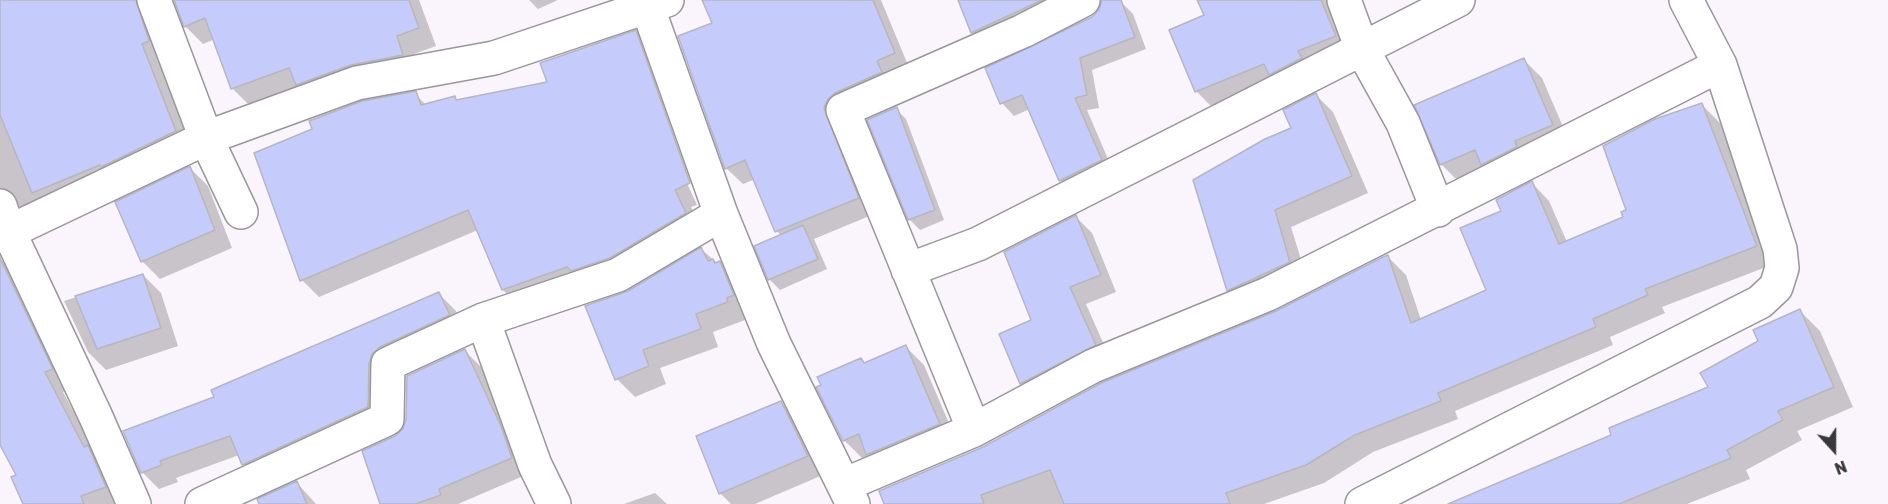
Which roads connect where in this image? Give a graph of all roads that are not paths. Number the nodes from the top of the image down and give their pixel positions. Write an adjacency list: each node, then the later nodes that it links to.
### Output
1 (154, 0): 9 (street)
2 (1083, 0): 14 (street)
3 (1344, 0): 7 (street)
4 (1458, 0): 7 (street)
5 (1686, 0): 8 (street)
6 (654, 2): 9 (street); 12 (street)
7 (1362, 49): 10 (street); 14 (street)
8 (1720, 65): 10 (street); 21 (street)
9 (206, 138): 11 (street); 13 (street)
10 (1438, 210): 16 (street)
11 (242, 213)
12 (721, 214): 15 (street); 17 (street)
13 (3, 224): 18 (street)
14 (908, 270): 16 (street)
15 (483, 320): 19 (street); 20 (street)
16 (974, 430): 17 (street)
17 (848, 494)
18 (134, 504)
19 (202, 504)
20 (554, 504)
21 (1362, 504)

